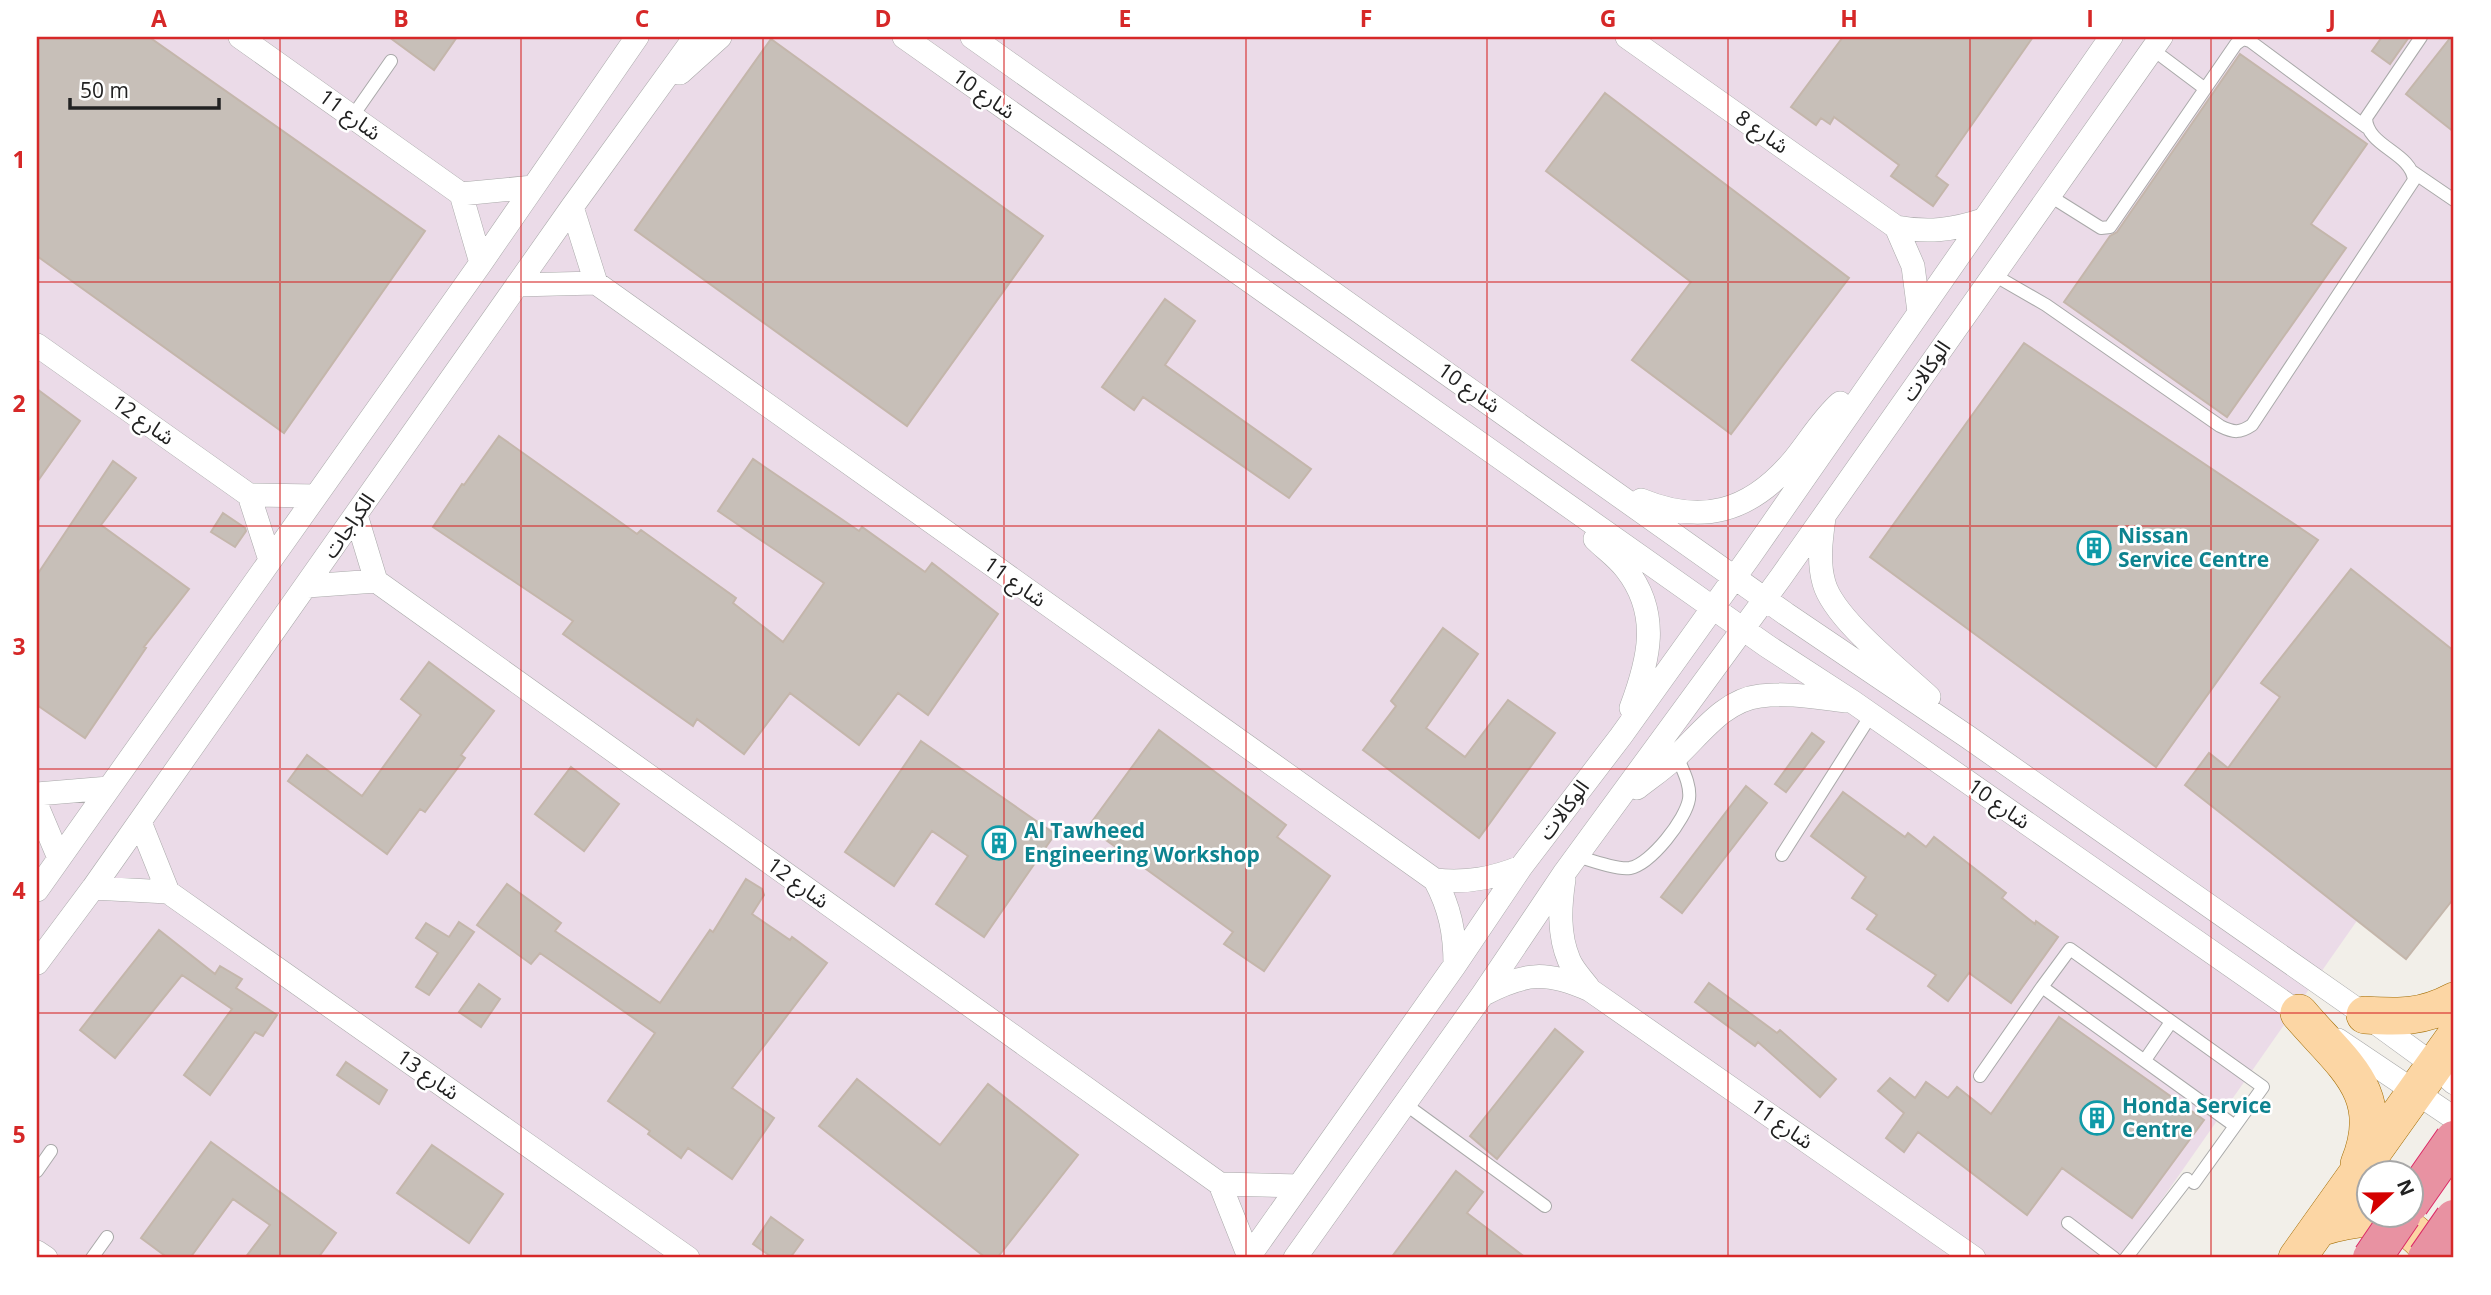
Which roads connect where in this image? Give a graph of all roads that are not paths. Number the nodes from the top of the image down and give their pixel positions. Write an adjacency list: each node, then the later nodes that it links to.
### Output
1 (240, 37): 14 (street, شارع 11)
2 (637, 37): 17 (street)
3 (695, 37): 12 (street, الكراجات)
4 (720, 37): 12 (street, الكراجات)
5 (904, 37): 32 (street, شارع 10)
6 (972, 37): 31 (street, شارع 10)
7 (1627, 37): 23 (street, شارع 8)
8 (2111, 37): 22 (street, الوكالات)
9 (2421, 37): 15 (lane)
10 (2156, 43): 13 (lane); 19 (street, الوكالات)
11 (391, 61): 14 (lane)
12 (660, 87): 21 (street, الكراجات)
13 (2204, 88): 15 (lane); 19 (lane)
14 (352, 117): 18 (street, شارع 11)
15 (2366, 127): 16 (lane)
16 (2413, 172): 20 (lane); 25 (lane)
17 (533, 187): 18 (street); 24 (street)
18 (461, 194): 24 (street)
19 (2050, 196): 25 (street, الوكالات)
20 (2454, 200)
21 (572, 207): 26 (street); 27 (street, الكراجات)
22 (1983, 220): 23 (street, شارع 8); 28 (street, الوكالات)
23 (1896, 227): 28 (street)
24 (481, 263): 34 (street)
25 (1994, 275): 35 (street, الوكالات)
26 (596, 284): 27 (street); 57 (street, شارع 11)
27 (517, 285): 36 (street, الكراجات)
28 (1919, 312): 30 (street, الوكالات)
29 (37, 345): 33 (street, شارع 12)
30 (1883, 363): 31 (street, الوكالات); 38 (street, الوكالات)
31 (1612, 489): 38 (street, شارع 10)
32 (1545, 491): 42 (street, شارع 10); 45 (street, شارع 10)
33 (249, 495): 34 (street); 37 (street)
34 (316, 496): 37 (street)
35 (1825, 514): 41 (street, الوكالات); 46 (street, شارع 10)
36 (356, 515): 39 (street); 40 (street, الكراجات)
37 (270, 560): 48 (street)
38 (1735, 577): 41 (street, شارع 10); 42 (street, الوكالات)
39 (376, 581): 40 (street); 80 (street, شارع 12)
40 (307, 586): 52 (street, الكراجات)
41 (1765, 598): 43 (street, الوكالات); 46 (street, شارع 10)
42 (1714, 608): 43 (street, شارع 10); 45 (street, الوكالات)
43 (1742, 628): 44 (street, شارع 10); 50 (street, الوكالات)
44 (1862, 709): 47 (street, الوكالات); 53 (lane); 67 (street, شارع 10)
45 (1621, 736): 56 (street, الوكالات)
46 (1968, 737): 68 (street, شارع 10)
47 (1677, 756): 50 (street, الوكالات); 55 (lane)
48 (109, 788): 49 (street); 54 (street)
49 (37, 794)
50 (1615, 805): 55 (street, الوكالات)
51 (37, 806): 54 (street)
52 (140, 822): 58 (street, الكراجات); 60 (street)
53 (1782, 855)
54 (60, 858): 59 (street)
55 (1571, 864): 64 (street, شارع 11); 65 (street, الوكالات)
56 (1521, 867): 57 (street); 62 (street, الوكالات)
57 (1435, 880): 62 (street)
58 (93, 888): 60 (street); 61 (street, الكراجات)
59 (37, 890)
60 (168, 892): 92 (street, شارع 13)
61 (37, 963)
62 (1455, 965): 82 (street, الوكالات)
63 (2042, 987): 69 (lane); 70 (lane); 72 (lane)
64 (1590, 990): 65 (street, شارع 11); 93 (street, شارع 11)
65 (1483, 994): 73 (street, الوكالات)
66 (2454, 1001): 68 (main road)
67 (2299, 1013): 71 (street, شارع 10); 81 (main road)
68 (2365, 1015): 71 (street, شارع 10)
69 (2171, 1021): 70 (lane); 75 (lane)
70 (2145, 1060): 75 (lane)
71 (2440, 1070): 74 (street, شارع 10); 81 (main road)
72 (1980, 1076)
73 (1405, 1104): 83 (lane); 90 (street, الوكالات)
74 (2454, 1118)
75 (2235, 1126): 95 (lane)
76 (2454, 1140): 79 (highway, bridge)
77 (51, 1151): 78 (lane)
78 (37, 1171)
79 (2424, 1183)
80 (1220, 1184): 82 (street); 89 (street)
81 (2351, 1185): 86 (main road)
82 (1299, 1186): 89 (street, الوكالات)
83 (1545, 1206)
84 (2454, 1219): 98 (highway, bridge)
85 (2067, 1223): 94 (lane)
86 (2319, 1228): 96 (main road); 99 (main road)
87 (2392, 1228): 97 (highway, bridge)
88 (107, 1237): 91 (lane)
89 (1248, 1257)
90 (1298, 1257)
91 (92, 1258)
92 (688, 1258)
93 (1974, 1258)
94 (2114, 1258)
95 (2126, 1258)
96 (2297, 1258)
97 (2372, 1258)
98 (2427, 1258)
99 (2435, 1258)

